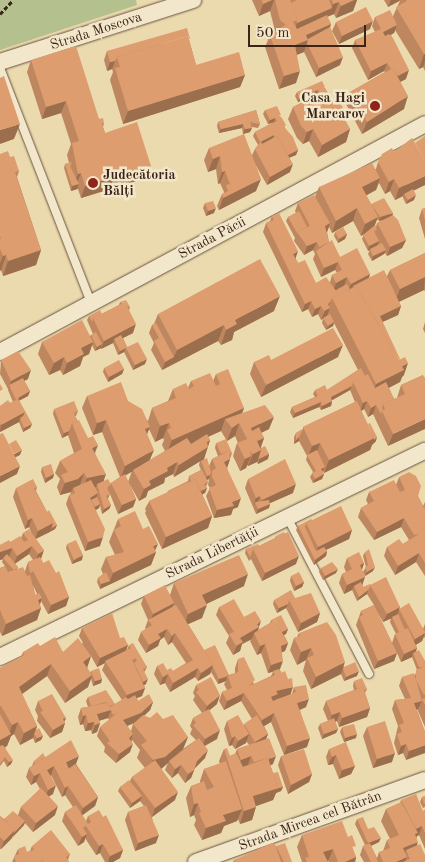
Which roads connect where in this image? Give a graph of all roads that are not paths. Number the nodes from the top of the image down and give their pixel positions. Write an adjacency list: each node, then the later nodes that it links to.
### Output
1 (193, 0): 2 (street, Strada Moscova)
2 (0, 62)
3 (0, 68): 5 (lane)
4 (425, 124): 5 (street, Strada Păcii)
5 (91, 303): 6 (street, Strada Păcii)
6 (0, 352)
7 (425, 450): 8 (street, Strada Libertății)
8 (287, 517): 9 (street, Strada Libertății); 10 (lane)
9 (0, 657)
10 (369, 674)
11 (425, 780): 12 (street, Strada Mircea cel Bătrân)
12 (196, 862)

